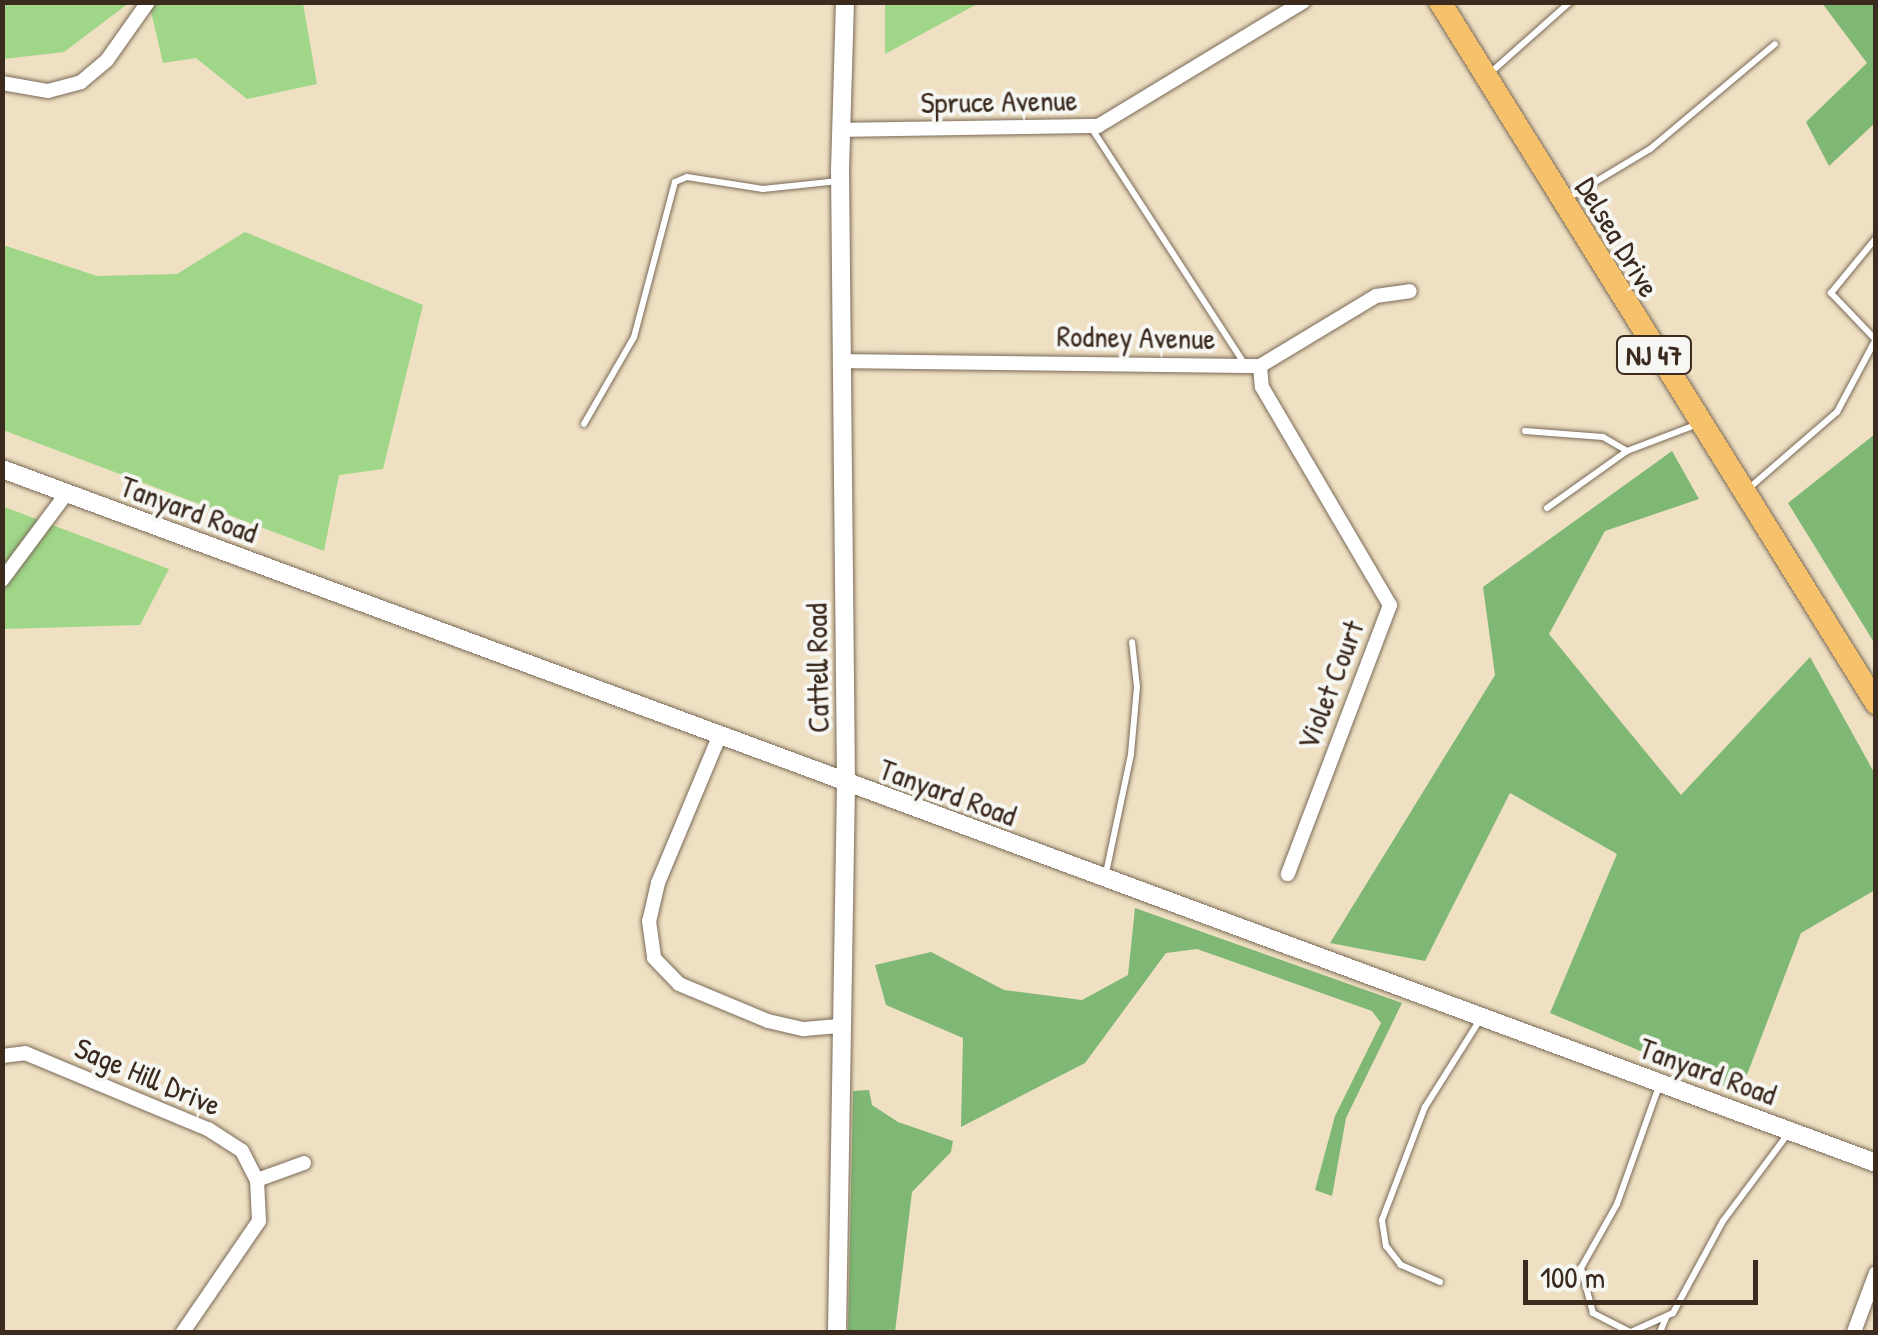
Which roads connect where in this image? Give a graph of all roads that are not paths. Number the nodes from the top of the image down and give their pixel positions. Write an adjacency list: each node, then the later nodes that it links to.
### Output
1 (148, 2): 8 (street)
2 (845, 2): 10 (street, Cattell Road)
3 (1304, 2): 9 (street, Spruce Avenue)
4 (1440, 2): 7 (main road, Delsea Drive / NJ 47)
5 (1570, 2): 7 (lane)
6 (1774, 44): 12 (lane)
7 (1485, 77): 12 (main road, Delsea Drive / NJ 47)
8 (2, 83)
9 (1091, 128): 10 (street, Spruce Avenue); 16 (lane)
10 (841, 130): 11 (street, Cattell Road)
11 (840, 181): 15 (street, Cattell Road); 18 (lane)
12 (1562, 202): 17 (main road, Delsea Drive / NJ 47)
13 (1876, 238): 22 (lane)
14 (1410, 291): 16 (street)
15 (842, 361): 16 (street, Rodney Avenue); 29 (street, Cattell Road)
16 (1253, 366): 30 (street, Violet Court)
17 (1699, 423): 20 (lane); 22 (main road, Delsea Drive / NJ 47)
18 (584, 424)
19 (1524, 431): 20 (lane)
20 (1626, 451): 24 (lane)
21 (2, 469): 23 (street, Tanyard Road)
22 (1744, 493): 27 (main road, Delsea Drive / NJ 47)
23 (66, 494): 25 (street); 28 (street, Tanyard Road)
24 (1547, 508)
25 (2, 580)
26 (1132, 642): 31 (lane)
27 (1876, 703)
28 (719, 737): 29 (street, Tanyard Road); 33 (street)
29 (846, 783): 31 (street, Tanyard Road); 33 (street, Cattell Road)
30 (1288, 874)
31 (1104, 879): 32 (street, Tanyard Road)
32 (1482, 1017): 35 (street, Tanyard Road); 41 (lane)
33 (842, 1026): 44 (street, Cattell Road)
34 (2, 1056): 39 (street, Sage Hill Drive)
35 (1660, 1082): 36 (street, Tanyard Road); 45 (lane)
36 (1790, 1131): 38 (street, Tanyard Road); 42 (lane)
37 (304, 1162): 39 (street)
38 (1876, 1163)
39 (257, 1180): 43 (street)
40 (1876, 1273): 47 (street)
41 (1440, 1282)
42 (1666, 1317): 45 (lane); 46 (lane)
43 (184, 1332)
44 (837, 1332)
45 (1631, 1332)
46 (1660, 1332)
47 (1854, 1332)

